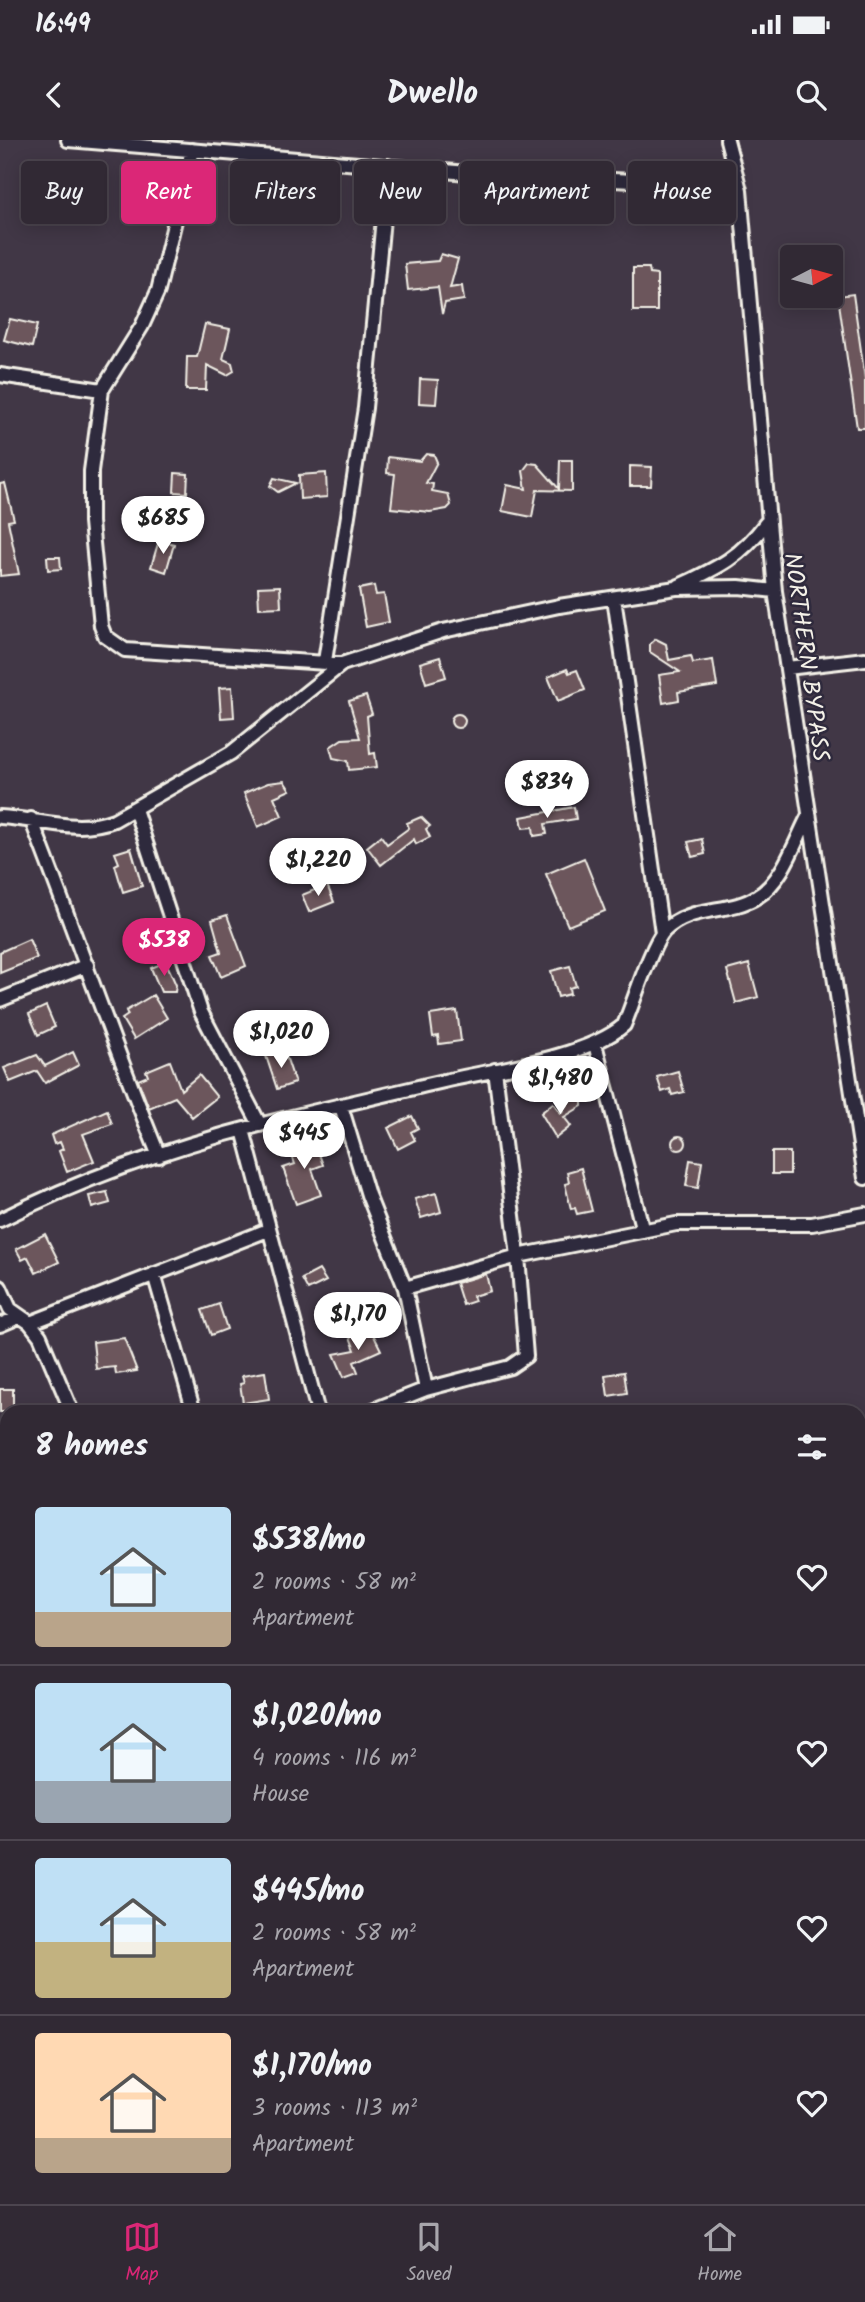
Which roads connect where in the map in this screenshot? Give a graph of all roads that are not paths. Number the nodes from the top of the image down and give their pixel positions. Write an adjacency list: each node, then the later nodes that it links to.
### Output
1 (68, 140): 3 (street)
2 (727, 140): 6 (street, NORTHERN BYPASS)
3 (192, 150): 4 (street); 9 (street)
4 (354, 163)
5 (446, 169): 6 (street)
6 (740, 190): 10 (street, NORTHERN BYPASS)
7 (382, 224): 15 (street)
8 (0, 375): 9 (street)
9 (102, 390): 15 (street)
10 (766, 523): 11 (street); 12 (street, NORTHERN BYPASS)
11 (676, 588): 12 (street); 13 (street)
12 (775, 591): 17 (street, NORTHERN BYPASS)
13 (614, 598): 16 (street); 22 (street)
14 (865, 659): 17 (street)
15 (326, 662): 16 (street)
16 (342, 664): 18 (street)
17 (787, 668): 19 (street, NORTHERN BYPASS)
18 (135, 809): 21 (street); 28 (street)
19 (809, 815): 22 (street); 31 (street, NORTHERN BYPASS)
20 (0, 817): 21 (street)
21 (31, 819): 23 (street)
22 (662, 933): 25 (street)
23 (87, 965): 24 (street); 30 (street)
24 (0, 1000)
25 (595, 1044): 26 (street); 35 (street)
26 (495, 1070): 27 (street); 36 (street)
27 (341, 1106): 28 (street); 39 (street)
28 (260, 1125): 29 (street)
29 (243, 1130): 30 (street); 34 (street)
30 (159, 1156): 33 (street)
31 (865, 1178)
32 (865, 1214): 35 (street)
33 (0, 1220)
34 (268, 1230): 37 (street); 45 (street)
35 (643, 1231): 36 (street)
36 (518, 1256): 39 (street); 42 (street)
37 (153, 1274): 40 (street); 44 (street)
38 (0, 1287): 40 (street)
39 (405, 1288): 42 (street)
40 (24, 1320): 41 (street); 43 (street)
41 (0, 1325)
42 (426, 1389): 46 (street)
43 (69, 1405)
44 (192, 1405)
45 (316, 1405)
46 (386, 1405)

